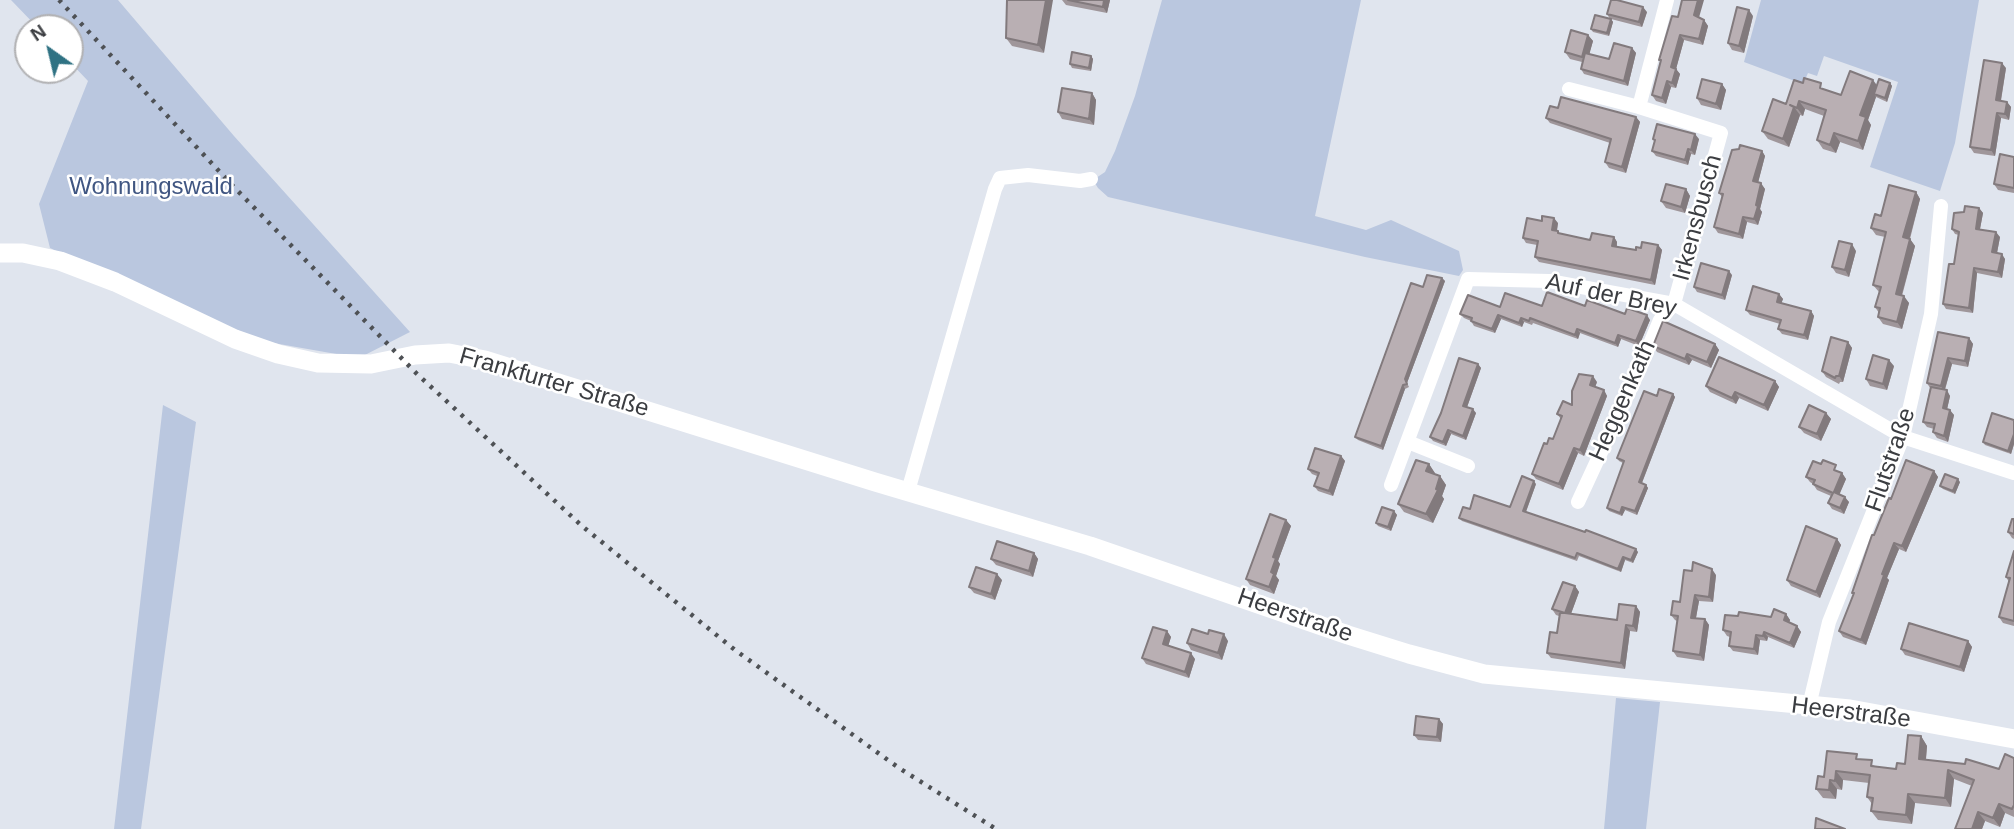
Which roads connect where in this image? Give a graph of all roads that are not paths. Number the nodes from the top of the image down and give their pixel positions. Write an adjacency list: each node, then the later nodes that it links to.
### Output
1 (1667, 0): 3 (street)
2 (1569, 89): 3 (street, Irkensbusch)
3 (1639, 107): 7 (street, Irkensbusch)
4 (1091, 179): 13 (street)
5 (1941, 206): 8 (street, Flutstraße)
6 (0, 253): 13 (main road, Frankfurter Straße)
7 (1674, 304): 8 (street, Auf der Brey); 9 (street, Auf der Brey); 14 (street, Heggenkath)
8 (1903, 437): 11 (street, Auf der Brey); 15 (street, Flutstraße)
9 (1408, 442): 10 (street); 12 (street, Auf der Brey)
10 (1468, 466)
11 (2014, 473)
12 (1391, 485)
13 (908, 491): 15 (main road, Heerstraße)
14 (1578, 502)
15 (1809, 706): 16 (main road, Heerstraße)
16 (2014, 739)

